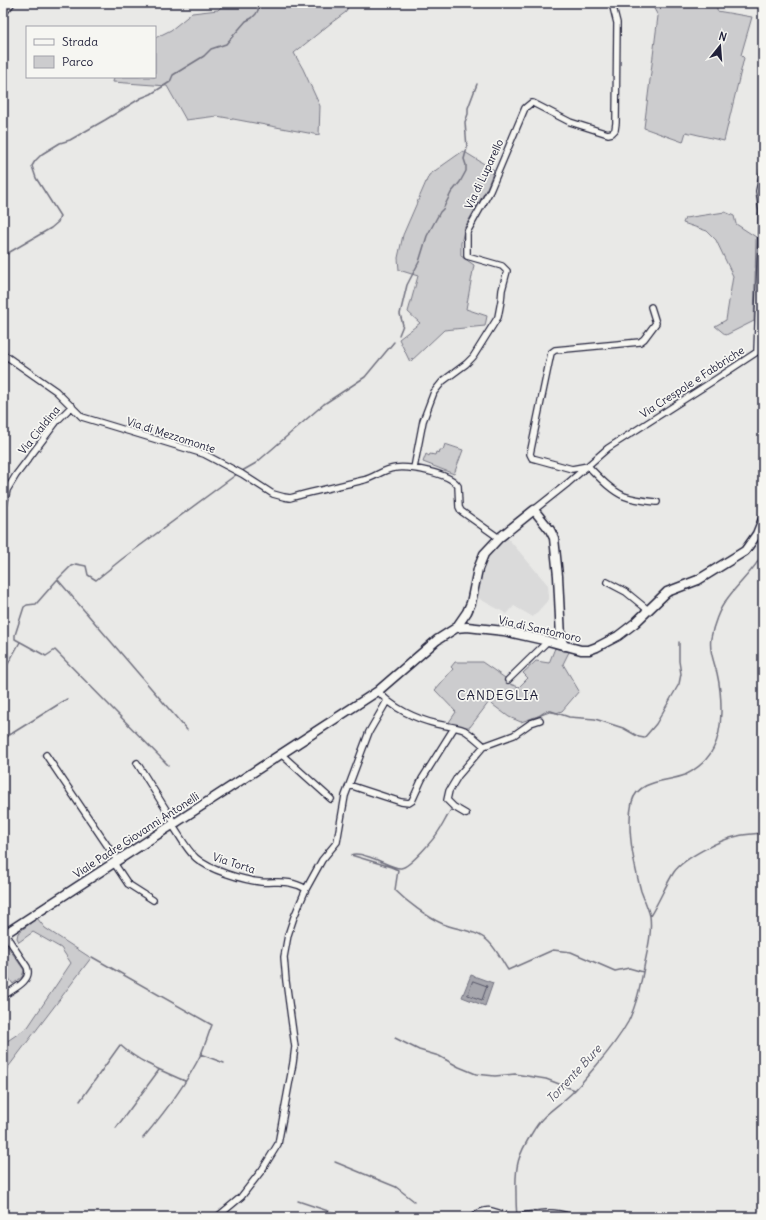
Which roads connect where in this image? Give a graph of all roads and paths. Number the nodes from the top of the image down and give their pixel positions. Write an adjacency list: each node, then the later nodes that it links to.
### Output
1 (12, 3): 3 (street)
2 (612, 3): 11 (street, Via di Luparello)
3 (3, 14)
4 (763, 172): 7 (street, Via Crespole e Fabbriche)
5 (651, 307): 10 (street)
6 (763, 348): 7 (street)
7 (757, 352): 10 (street, Via Crespole e Fabbriche)
8 (3, 354): 9 (street, Via di Mezzomonte)
9 (72, 406): 11 (street, Via di Mezzomonte); 14 (street, Via Cialdina)
10 (588, 466): 12 (street); 13 (street, Via Crespole e Fabbriche)
11 (414, 468): 16 (street, Via di Mezzomonte)
12 (657, 502)
13 (534, 510): 16 (main road); 20 (main road)
14 (3, 511)
15 (763, 519): 18 (main road, Via di Santomoro)
16 (499, 538): 19 (main road)
17 (607, 582): 18 (street)
18 (648, 610): 20 (main road, Via di Santomoro)
19 (456, 628): 20 (main road, Via di Santomoro); 22 (main road, Viale Padre Giovanni Antonelli)
20 (557, 642): 21 (street)
21 (508, 680)
22 (378, 691): 23 (street); 27 (main road, Viale Padre Giovanni Antonelli)
23 (387, 701): 25 (street); 30 (street)
24 (540, 720): 26 (street)
25 (454, 728): 26 (street); 30 (street)
26 (484, 746): 32 (street)
27 (281, 754): 31 (street); 33 (main road, Viale Padre Giovanni Antonelli)
28 (46, 755): 34 (street)
29 (138, 763): 33 (street, Via Torta)
30 (349, 785): 35 (street)
31 (331, 799)
32 (466, 814)
33 (174, 824): 34 (main road, Viale Padre Giovanni Antonelli); 35 (street, Via Torta)
34 (116, 862): 36 (street); 37 (main road, Viale Padre Giovanni Antonelli)
35 (306, 888): 39 (street)
36 (153, 900)
37 (4, 934): 38 (street)
38 (3, 996)
39 (217, 1217)
40 (473, 1217): 41 (street)
41 (508, 1217)
42 (516, 1217): 43 (street)
43 (570, 1217)

